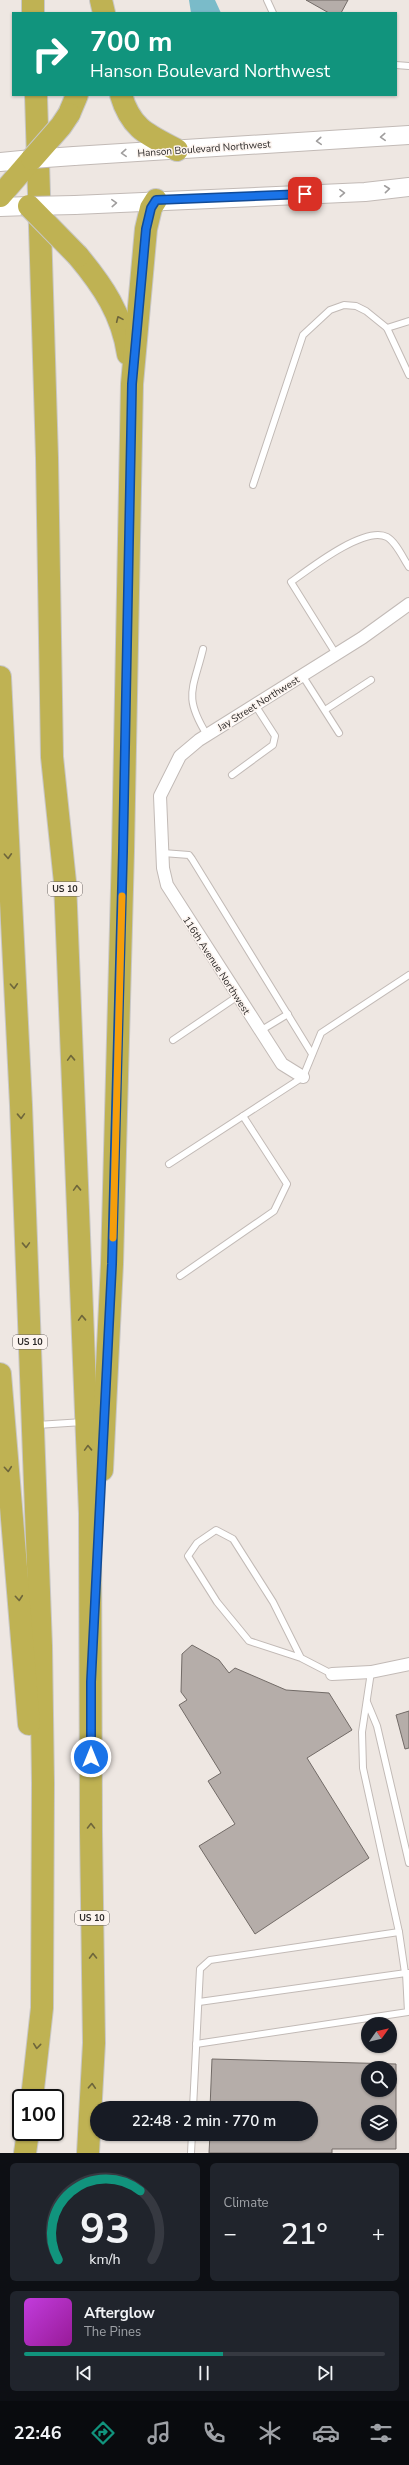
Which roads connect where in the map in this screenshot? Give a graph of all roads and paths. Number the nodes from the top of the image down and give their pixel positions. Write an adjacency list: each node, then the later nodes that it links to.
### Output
1 (33, 0): 5 (highway)
2 (97, 0): 6 (highway)
3 (101, 0): 7 (highway)
4 (267, 0): 8 (lane)
5 (33, 12)
6 (96, 12)
7 (104, 12)
8 (273, 12)
9 (397, 65): 10 (lane)
10 (409, 66)
11 (36, 96): 53 (highway, US 10, one-way to 11)
12 (121, 96): 15 (highway)
13 (73, 105): 16 (highway, bridge)
14 (409, 135): 15 (main road, Hanson Boulevard Northwest, one-way to 15)
15 (177, 150): 16 (main road, Hanson Boulevard Northwest, one-way to 16, bridge)
16 (32, 159): 17 (main road, Hanson Boulevard Northwest); 18 (highway)
17 (0, 162)
18 (3, 184): 21 (highway)
19 (409, 187): 20 (main road, one-way to 19)
20 (156, 200): 21 (main road, one-way to 20, bridge); 26 (highway)
21 (29, 206): 22 (main road); 26 (highway, one-way to 21, bridge)
22 (0, 207)
23 (409, 321): 24 (lane)
24 (387, 328): 25 (lane); 27 (lane)
25 (409, 375)
26 (132, 384): 59 (highway)
27 (253, 485)
28 (409, 567): 31 (lane)
29 (409, 604): 31 (street, Jay Street Northwest)
30 (203, 649): 38 (lane)
31 (336, 654): 32 (street, Jay Street Northwest)
32 (302, 675): 35 (street, Jay Street Northwest); 36 (lane)
33 (0, 677): 54 (highway, US 10, one-way to 54)
34 (371, 680): 36 (lane)
35 (255, 705): 38 (street, Jay Street Northwest); 39 (lane)
36 (324, 710): 37 (lane)
37 (339, 733)
38 (207, 735): 40 (street, Jay Street Northwest)
39 (232, 775)
40 (162, 837): 41 (street, 116th Avenue Northwest)
41 (163, 853): 43 (street, 116th Avenue Northwest); 44 (lane)
42 (409, 975): 47 (lane)
43 (238, 996): 45 (street, 116th Avenue Northwest); 46 (lane)
44 (288, 1014): 45 (lane); 47 (lane)
45 (260, 1031): 48 (street, 116th Avenue Northwest)
46 (173, 1040)
47 (312, 1054): 48 (lane)
48 (303, 1078): 49 (lane)
49 (243, 1116): 50 (lane); 51 (lane)
50 (169, 1164)
51 (180, 1276)
52 (0, 1374): 65 (highway, one-way to 65)
53 (87, 1422): 54 (lane); 59 (highway, US 10, one-way to 53)
54 (33, 1425): 65 (highway, US 10)
55 (301, 1658): 55 (lane); 58 (lane)
56 (409, 1664): 57 (street)
57 (371, 1672): 58 (street); 60 (lane)
58 (332, 1674)
59 (91, 1682): 72 (highway, US 10, one-way to 59)
60 (367, 1702): 61 (lane); 62 (lane)
61 (409, 1863)
62 (399, 1932): 63 (lane); 64 (lane)
63 (408, 1973): 64 (lane); 66 (lane)
64 (199, 2002): 66 (lane)
65 (42, 2008): 67 (highway, US 10, one-way to 67)
66 (196, 2044): 68 (lane)
67 (33, 2089)
68 (193, 2101)
69 (27, 2141): 71 (highway)
70 (192, 2141): 73 (lane)
71 (25, 2153)
72 (88, 2153)
73 (191, 2153)

